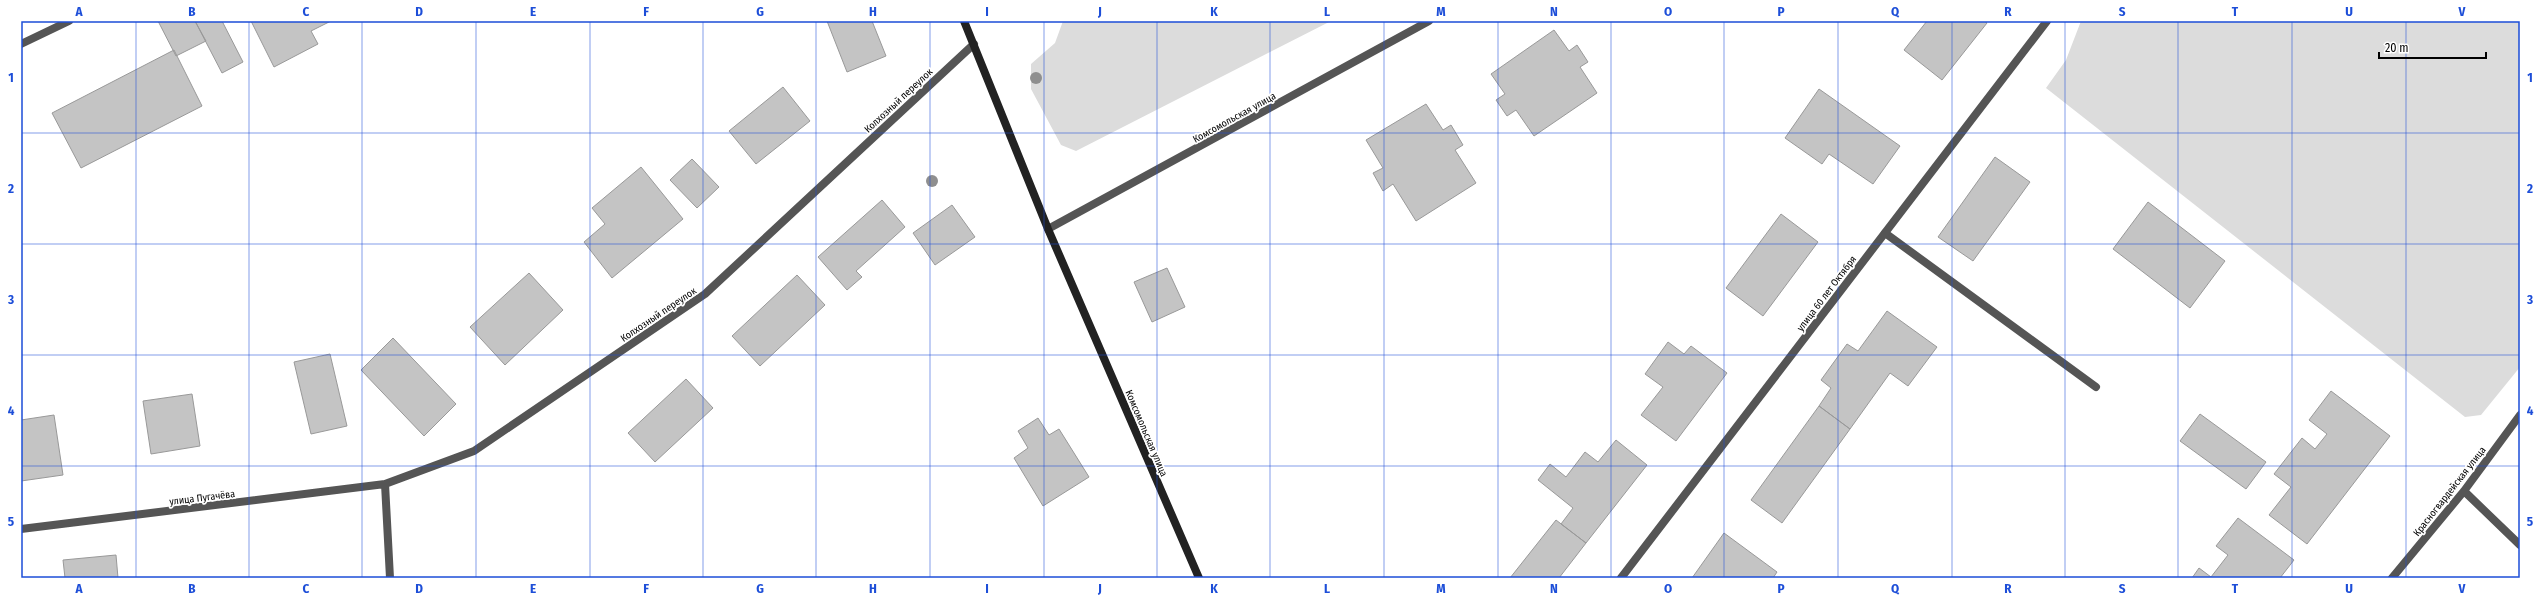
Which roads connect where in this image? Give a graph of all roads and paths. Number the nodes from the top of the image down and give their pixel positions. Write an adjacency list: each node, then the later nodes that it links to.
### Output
1 (69, 21): 5 (street)
2 (964, 21): 6 (main road, Комсомольская улица)
3 (1429, 21): 7 (street, Комсомольская улица)
4 (2047, 21): 8 (street, улица 60 лет Октября)
5 (21, 44)
6 (974, 44): 7 (main road, Комсомольская улица); 11 (street, Колхозный переулок)
7 (1048, 229): 16 (main road, Комсомольская улица)
8 (1885, 233): 9 (street); 17 (street, улица 60 лет Октября)
9 (2096, 387)
10 (2520, 415): 12 (street, Красногвардейская улица)
11 (385, 484): 13 (street, улица Пугачёва); 15 (street)
12 (2464, 491): 14 (street); 18 (street, Красногвардейская улица)
13 (21, 529)
14 (2520, 545)
15 (390, 578)
16 (1199, 578)
17 (1620, 578)
18 (2392, 578)

